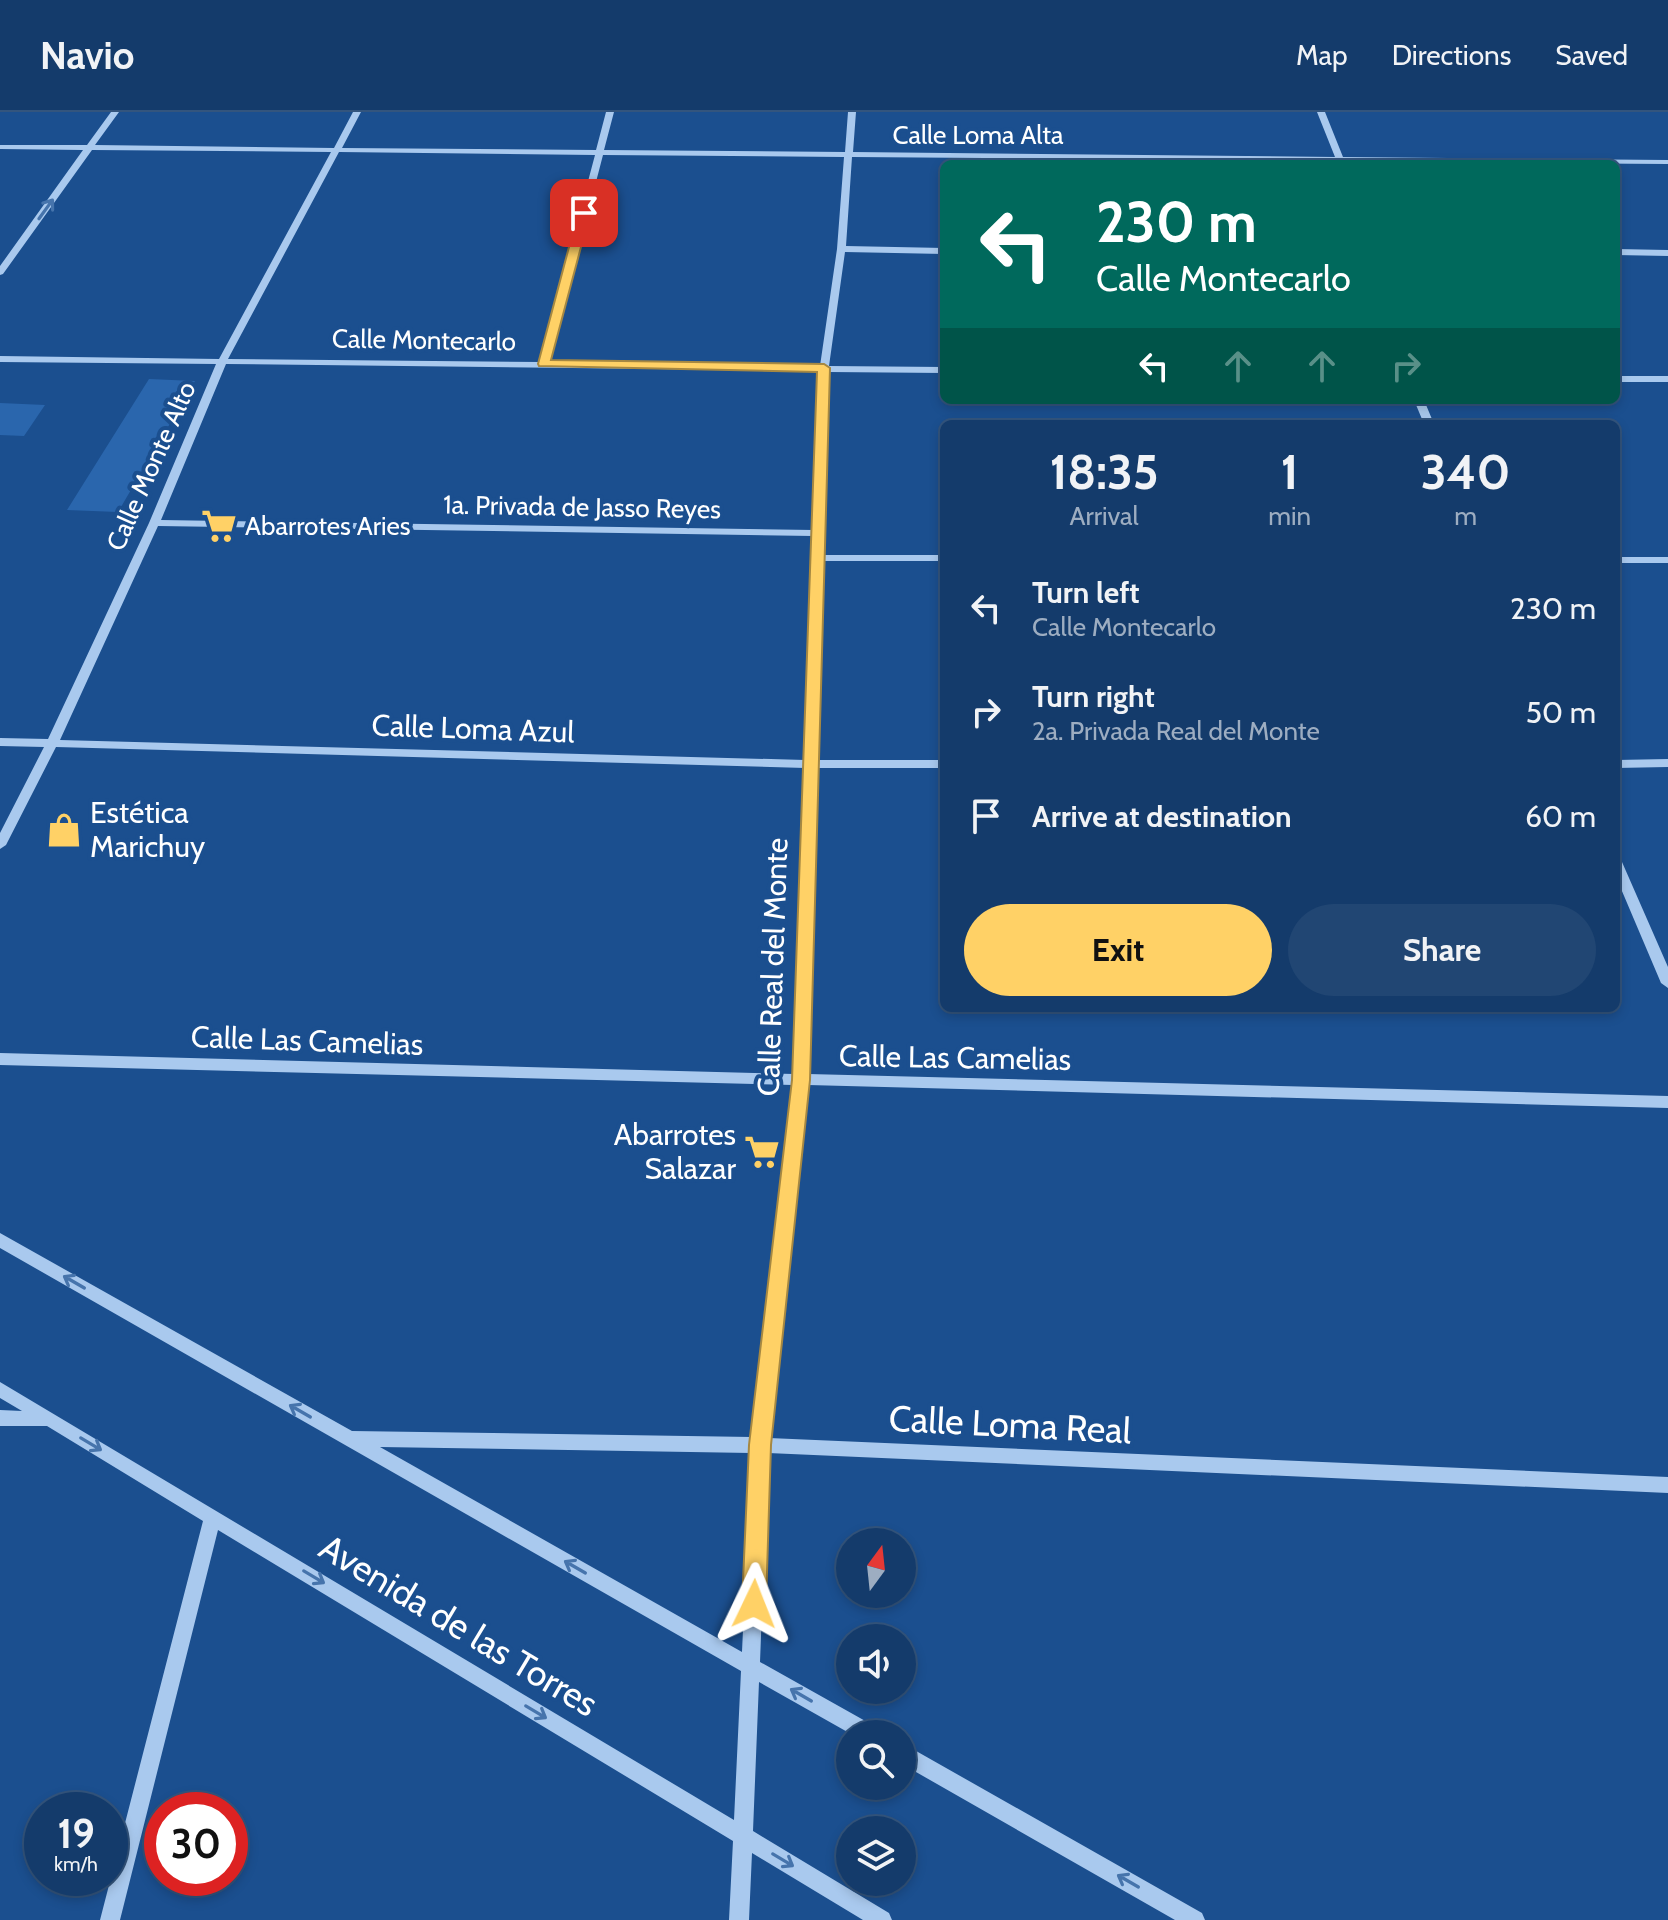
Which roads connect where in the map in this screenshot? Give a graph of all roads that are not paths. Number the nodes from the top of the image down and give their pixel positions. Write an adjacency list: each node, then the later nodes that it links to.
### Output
1 (115, 112): 7 (street)
2 (357, 112): 8 (street, Calle Monte Alto)
3 (610, 112): 9 (street)
4 (852, 112): 10 (street, Calle Real del Monte)
5 (1321, 112): 12 (street)
6 (0, 147): 7 (street, Calle Loma Alta)
7 (91, 147): 8 (street, Calle Loma Alta); 19 (street, one-way to 7)
8 (340, 148): 9 (street, Calle Loma Alta); 21 (street, Calle Monte Alto)
9 (600, 152): 10 (street, Calle Loma Alta); 22 (street)
10 (848, 154): 11 (street, Calle Loma Alta); 15 (street, Calle Real del Monte)
11 (1271, 160)
12 (1341, 160)
13 (1620, 162): 14 (street, Calle Loma Alta)
14 (1668, 162)
15 (841, 249): 16 (street); 23 (street, Calle Real del Monte)
16 (940, 251)
17 (1620, 252): 18 (street)
18 (1668, 253)
19 (0, 272)
20 (0, 359): 21 (street, Calle Montecarlo)
21 (223, 360): 22 (street, Calle Montecarlo); 27 (street, Calle Monte Alto)
22 (544, 364): 23 (street, Calle Montecarlo)
23 (824, 368): 24 (street, Calle Montecarlo); 28 (street, Calle Real del Monte)
24 (940, 370)
25 (1620, 379): 26 (street)
26 (1668, 379)
27 (154, 523): 28 (street, 1a. Privada de Jasso Reyes); 34 (street, Calle Monte Alto)
28 (818, 533): 29 (street, Calle Real del Monte)
29 (819, 558): 30 (street); 36 (street, Calle Real del Monte)
30 (940, 558)
31 (1620, 560): 32 (street)
32 (1668, 560)
33 (0, 742): 34 (street, Calle Loma Azul)
34 (52, 744): 36 (street, Calle Loma Azul); 39 (street, Calle Monte Alto)
35 (1668, 763): 38 (street)
36 (809, 764): 37 (street, Calle Loma Azul); 43 (street, Calle Real del Monte)
37 (940, 764)
38 (1620, 764)
39 (0, 845)
40 (1620, 871): 41 (street)
41 (1668, 983)
42 (0, 1059): 43 (street, Calle Las Camelias)
43 (801, 1080): 44 (street, Calle Las Camelias); 50 (street, Calle Real del Monte)
44 (1668, 1102)
45 (0, 1240): 49 (street, one-way to 45)
46 (0, 1389): 48 (street, Avenida de las Torres)
47 (0, 1418): 48 (street)
48 (50, 1419): 52 (street, Avenida de las Torres, one-way to 52)
49 (349, 1439): 50 (street, Calle Loma Real); 53 (street, one-way to 49)
50 (760, 1445): 51 (street, Calle Loma Real); 53 (street, Calle Real del Monte)
51 (1668, 1485)
52 (213, 1517): 56 (street, Avenida de las Torres, one-way to 56); 57 (street)
53 (752, 1667): 54 (street, one-way to 53); 56 (street, Calle Real del Monte)
54 (845, 1720)
55 (916, 1761): 60 (street, one-way to 55)
56 (744, 1837): 58 (street, Calle Real del Monte); 59 (street, Avenida de las Torres, one-way to 59)
57 (110, 1920)
58 (739, 1920)
59 (882, 1920)
60 (1195, 1920)

